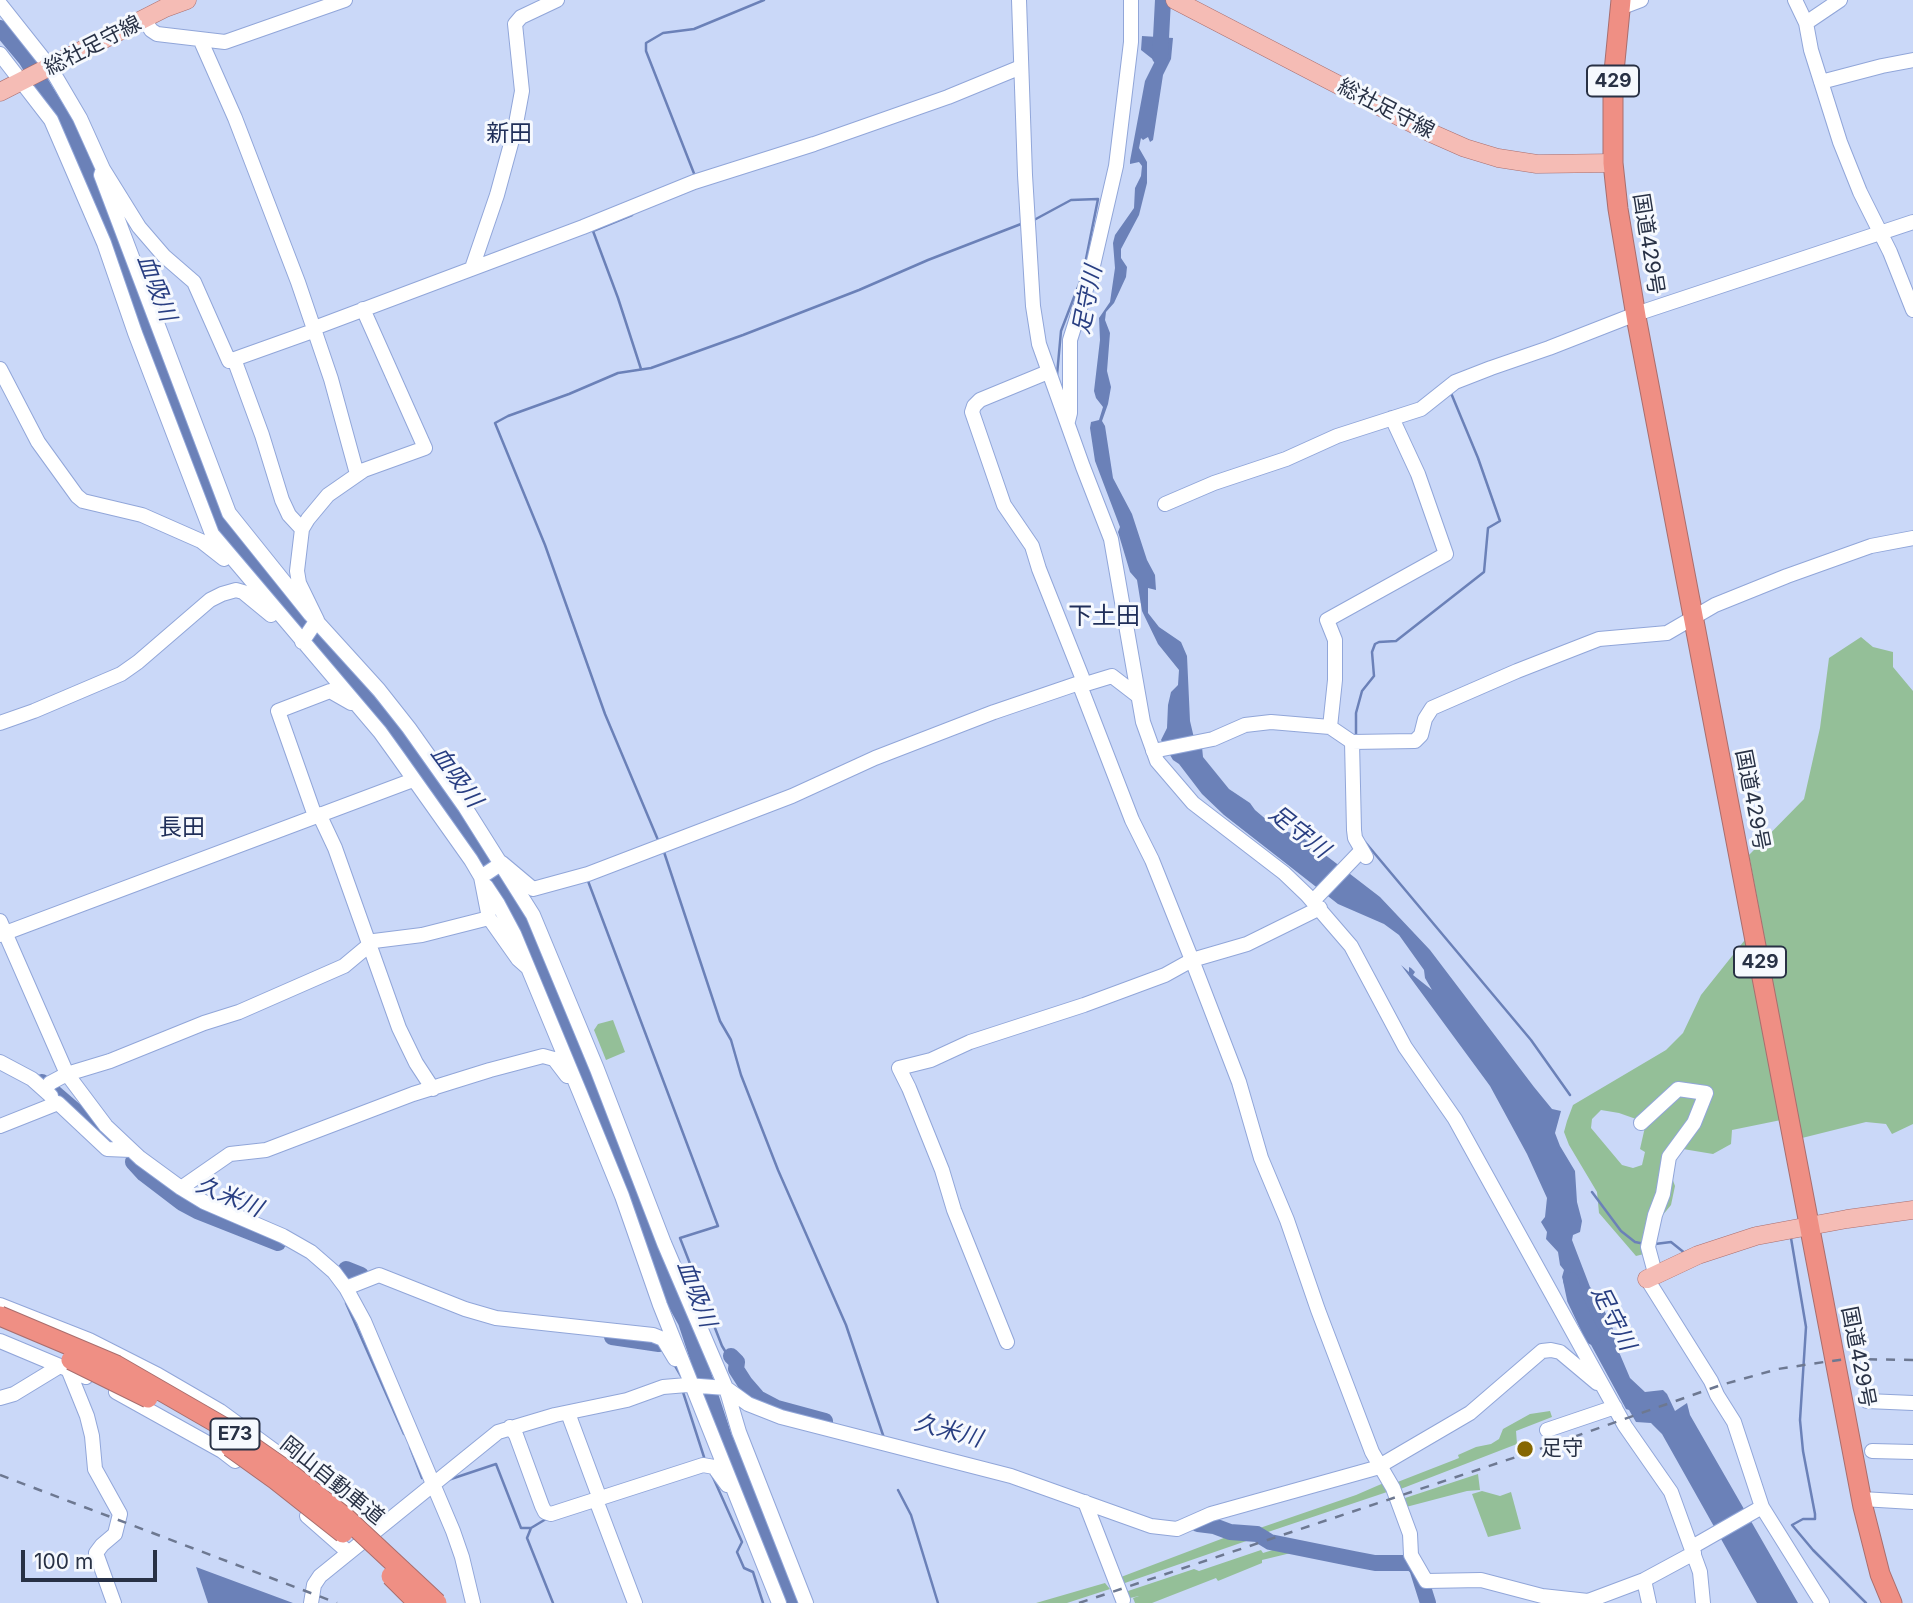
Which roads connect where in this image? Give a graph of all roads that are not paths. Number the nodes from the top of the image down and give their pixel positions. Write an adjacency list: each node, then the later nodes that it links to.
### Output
1 (187, 0): 12 (main road, 総社足守線)
2 (345, 0): 14 (street)
3 (558, 0): 26 (street)
4 (1019, 0): 17 (street)
5 (1131, 0): 35 (street)
6 (1175, 0): 22 (main road, 総社足守線)
7 (1641, 0): 11 (street)
8 (1795, 0): 13 (street)
9 (1840, 0): 13 (street)
10 (0, 4): 18 (street)
11 (1620, 4): 22 (highway, 国道429号 / 429)
12 (145, 20): 14 (street); 18 (main road, 総社足守線)
13 (1806, 23): 20 (street)
14 (200, 39): 30 (street)
15 (0, 54): 19 (street)
16 (1913, 61): 20 (street)
17 (1021, 67): 26 (street); 33 (street)
18 (48, 68): 19 (main road, 総社足守線); 23 (street)
19 (24, 80): 21 (main road, 総社足守線); 40 (street)
20 (1821, 82): 25 (street)
21 (0, 92)
22 (1613, 163): 29 (highway, 国道429号 / 429)
23 (103, 169): 31 (street); 42 (street)
24 (1913, 222): 25 (street)
25 (1883, 236): 28 (street); 29 (street)
26 (472, 268): 27 (street)
27 (363, 309): 30 (street); 36 (street)
28 (1913, 310)
29 (1636, 317): 34 (street); 41 (highway, 国道429号 / 429)
30 (313, 331): 31 (street); 36 (street)
31 (233, 359): 38 (street)
32 (0, 369): 40 (street)
33 (1048, 372): 35 (street); 45 (street)
34 (1392, 418): 37 (street); 49 (street)
35 (1067, 422): 46 (street)
36 (357, 474): 38 (street)
37 (1165, 504)
38 (302, 529): 42 (street)
39 (1913, 538): 41 (street)
40 (245, 574): 43 (street)
41 (1693, 617): 50 (street); 73 (highway, 国道429号 / 429)
42 (316, 621): 44 (street); 54 (street)
43 (287, 625): 44 (street); 48 (street)
44 (303, 639): 47 (street)
45 (1084, 683): 46 (street); 54 (street); 60 (street)
46 (1138, 696): 51 (street)
47 (360, 708): 52 (street); 53 (street)
48 (0, 723)
49 (1330, 727): 50 (street); 51 (street)
50 (1355, 742): 56 (street)
51 (1155, 750): 56 (street)
52 (413, 780): 53 (street); 55 (street)
53 (317, 815): 58 (street); 59 (street)
54 (500, 865): 55 (street); 83 (street)
55 (482, 877): 57 (street); 61 (street)
56 (1317, 902): 60 (street); 84 (street)
57 (489, 918): 59 (street); 61 (street)
58 (2, 930): 63 (street)
59 (369, 943): 63 (street); 65 (street)
60 (1195, 960): 80 (street); 96 (street)
61 (527, 967): 66 (street)
62 (0, 1062): 64 (street)
63 (67, 1074): 64 (street); 70 (street)
64 (48, 1087): 67 (street)
65 (433, 1088): 66 (street); 71 (street)
66 (580, 1093): 82 (street)
67 (58, 1103): 69 (street); 70 (street)
68 (1641, 1123): 74 (street)
69 (0, 1126)
70 (131, 1150): 71 (street)
71 (181, 1188): 75 (street)
72 (1913, 1210): 73 (main road)
73 (1810, 1225): 74 (main road); 100 (highway, 国道429号 / 429)
74 (1651, 1276): 103 (street)
75 (346, 1288): 82 (street); 97 (street)
76 (0, 1304): 104 (street)
77 (0, 1316): 113 (highway, 岡山自動車道 / E73, bridge)
78 (0, 1331): 112 (highway, 岡山自動車道 / E73, bridge)
79 (0, 1341): 81 (street)
80 (1007, 1342)
81 (64, 1368): 85 (street); 106 (street); 110 (street)
82 (696, 1386): 83 (street); 89 (street); 90 (street)
83 (722, 1388): 101 (street); 117 (street)
84 (1604, 1389): 88 (street); 96 (street)
85 (0, 1398)
86 (1867, 1401): 87 (street)
87 (1913, 1404)
88 (1615, 1407): 92 (street); 105 (street)
89 (568, 1413): 91 (street); 99 (street)
90 (705, 1414): 95 (street); 98 (street)
91 (510, 1427): 97 (street); 99 (street)
92 (1547, 1430)
93 (1872, 1451): 94 (street)
94 (1913, 1452)
95 (709, 1465): 98 (street); 99 (street)
96 (1380, 1465): 101 (street); 109 (street)
97 (432, 1484): 104 (street); 114 (street)
98 (736, 1493): 116 (street)
99 (598, 1499): 115 (street)
100 (1862, 1499): 102 (street); 121 (highway, 国道429号 / 429)
101 (1085, 1502): 108 (street)
102 (1913, 1502)
103 (1760, 1508): 105 (street); 120 (street)
104 (376, 1529): 106 (street)
105 (1695, 1548): 107 (street); 119 (street)
106 (348, 1552): 111 (street)
107 (1644, 1580): 109 (street); 118 (street)
108 (1123, 1600)
109 (1592, 1602)
110 (114, 1603)
111 (311, 1603)
112 (418, 1603)
113 (437, 1603)
114 (473, 1603)
115 (635, 1603)
116 (779, 1603)
117 (806, 1603)
118 (1649, 1603)
119 (1703, 1603)
120 (1822, 1603)
121 (1892, 1603)

